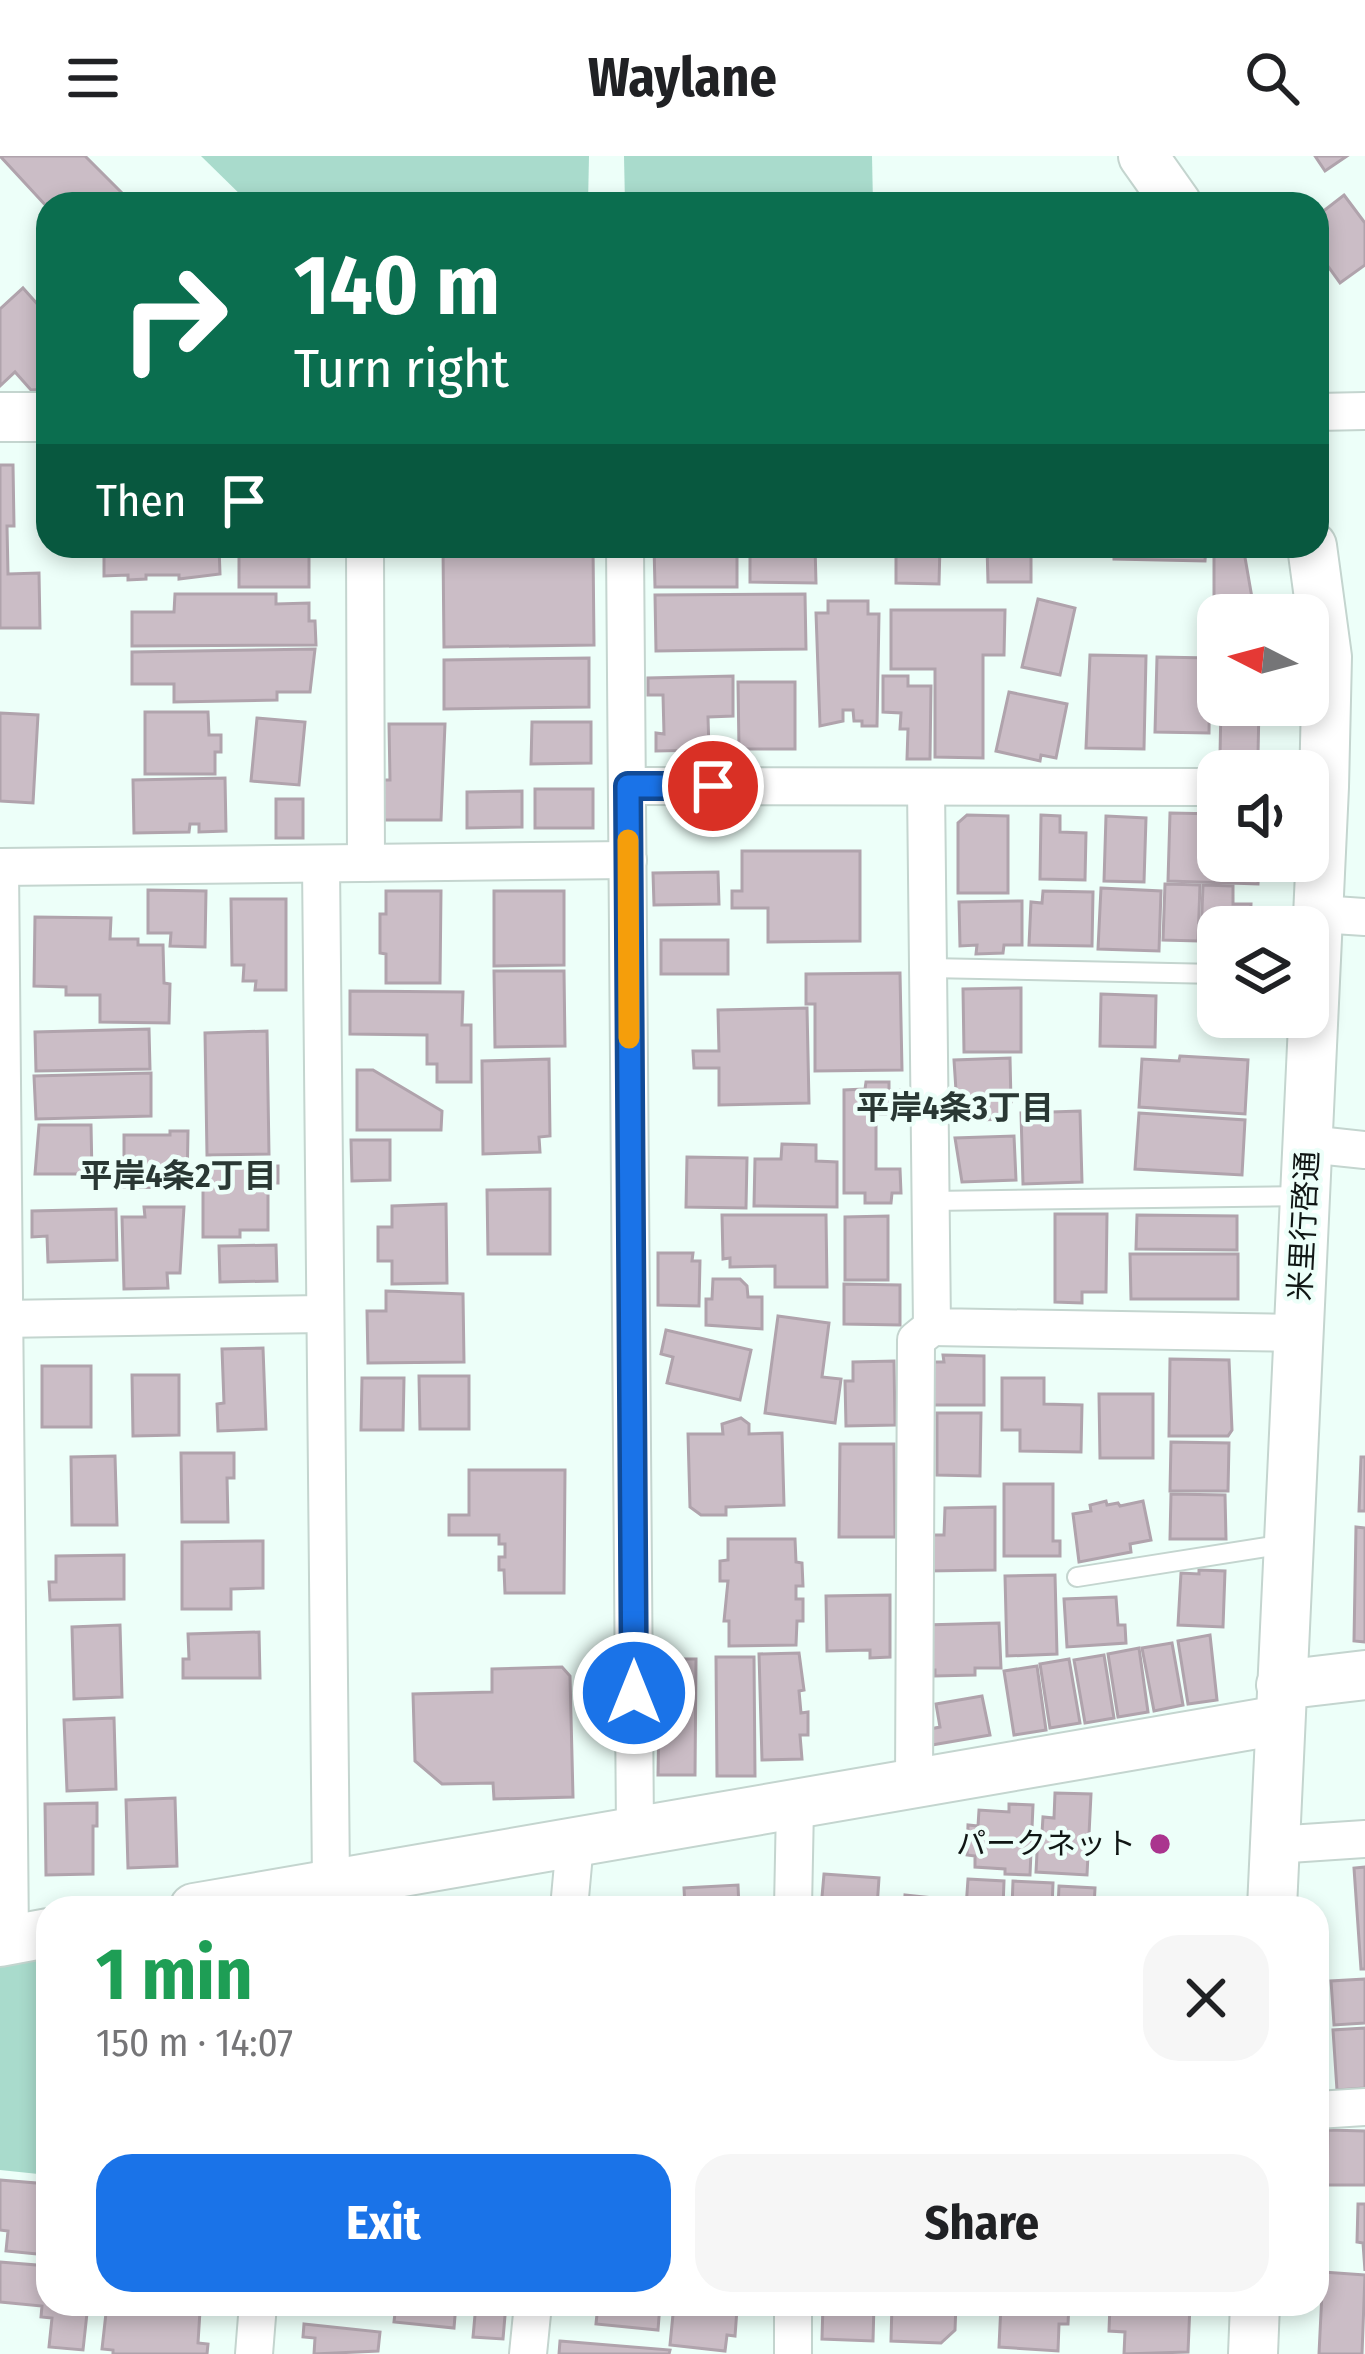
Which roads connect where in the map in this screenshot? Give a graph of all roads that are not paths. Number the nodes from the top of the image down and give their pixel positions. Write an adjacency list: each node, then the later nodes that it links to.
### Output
1 (1144, 156): 2 (street)
2 (1169, 192)
3 (1365, 411): 4 (street)
4 (1329, 412)
5 (0, 417): 6 (street)
6 (36, 417)
7 (365, 558): 16 (street)
8 (625, 558): 11 (street)
9 (1314, 558): 10 (street, 米里行啓通)
10 (1319, 750)
11 (628, 786): 12 (street); 15 (street)
12 (926, 787): 13 (street); 20 (street)
13 (1197, 787)
14 (1329, 851): 19 (street, 米里行啓通)
15 (628, 860): 16 (street); 37 (street)
16 (366, 863): 17 (street)
17 (321, 864): 18 (street); 27 (street)
18 (0, 867): 28 (street)
19 (1342, 915)
20 (928, 968): 21 (lane); 26 (street)
21 (1197, 974)
22 (1311, 1038): 23 (street, 米里行啓通)
23 (1308, 1144): 24 (street); 25 (street, 米里行啓通)
24 (1365, 1150)
25 (1305, 1196): 26 (lane); 30 (street, 米里行啓通)
26 (931, 1201): 29 (street)
27 (324, 1314): 28 (street); 41 (street)
28 (2, 1319): 45 (street)
29 (932, 1327): 30 (street); 35 (street)
30 (1298, 1333): 31 (street, 米里行啓通)
31 (1288, 1543): 32 (lane); 34 (street, 米里行啓通)
32 (1077, 1577)
33 (1365, 1675): 34 (street)
34 (1281, 1702): 35 (street); 40 (street, 米里行啓通)
35 (914, 1785): 36 (street)
36 (795, 1806): 37 (street); 43 (street)
37 (635, 1831): 39 (street)
38 (1365, 1839): 40 (street)
39 (575, 1843): 41 (street); 42 (street)
40 (1274, 1845): 44 (street, 米里行啓通)
41 (308, 1894)
42 (570, 1896)
43 (793, 1896)
44 (1272, 1896)
45 (20, 1938)
46 (1365, 2107): 47 (street)
47 (1329, 2109)
48 (257, 2316): 52 (street)
49 (532, 2316): 53 (street)
50 (793, 2316): 54 (street)
51 (1254, 2316): 55 (street)
52 (254, 2354)
53 (528, 2354)
54 (793, 2354)
55 (1252, 2354)

